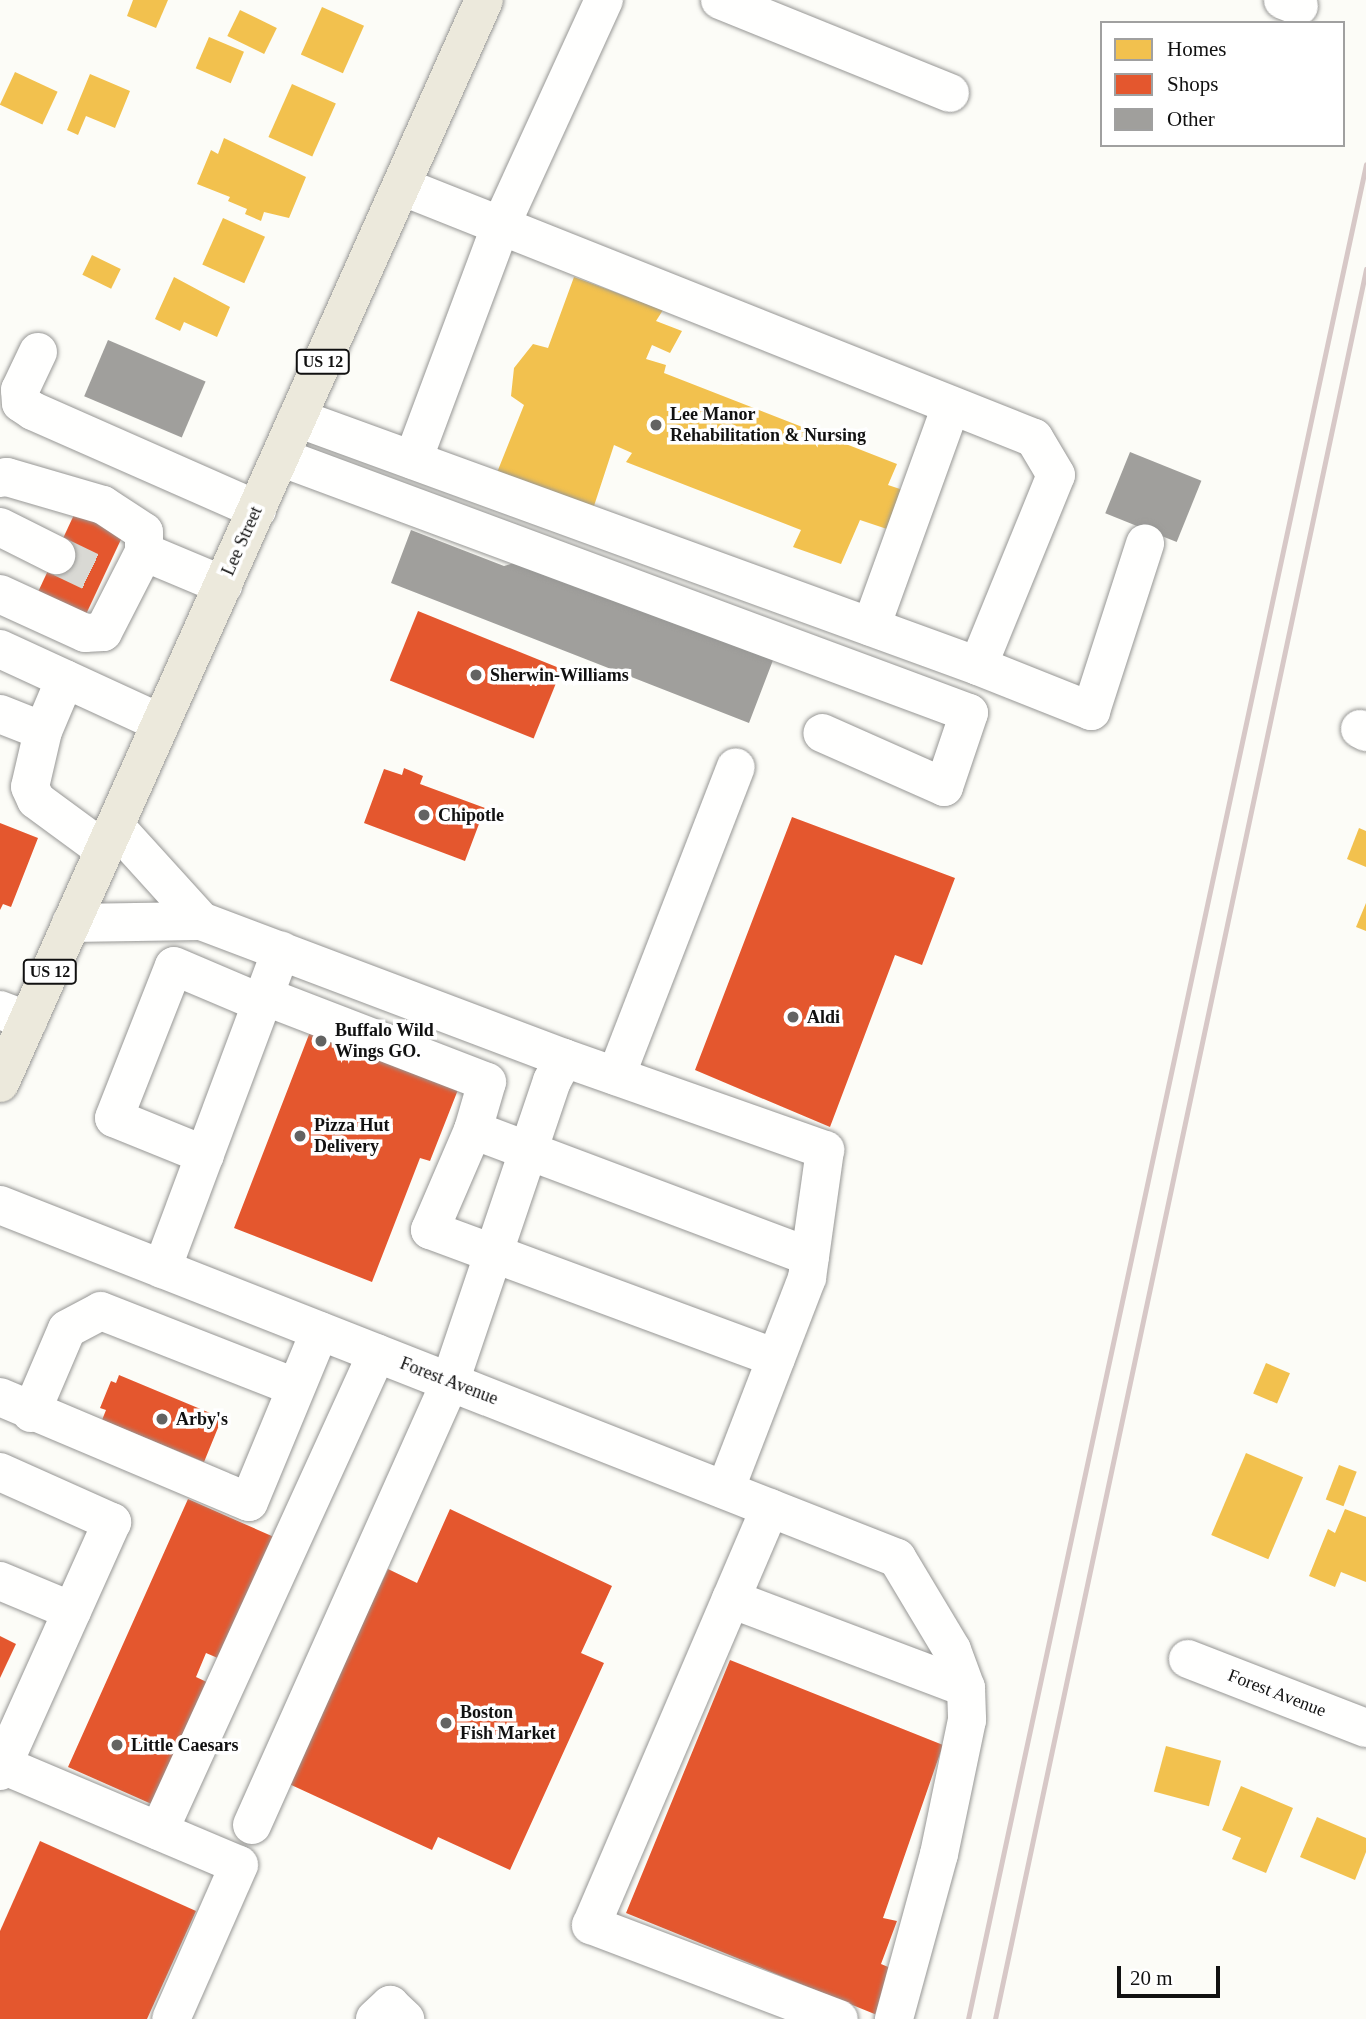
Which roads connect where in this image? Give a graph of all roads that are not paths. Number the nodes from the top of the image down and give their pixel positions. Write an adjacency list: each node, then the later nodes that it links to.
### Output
1 (484, 0): 5 (main road, Lee Street / US 12)
2 (604, 0): 6 (street)
3 (720, 0): 4 (street)
4 (950, 93)
5 (401, 186): 6 (street); 9 (main road, Lee Street / US 12)
6 (500, 227): 8 (street); 11 (street)
7 (38, 352): 13 (street)
8 (951, 406): 20 (street); 22 (street)
9 (297, 418): 10 (main road, Lee Street / US 12); 11 (street)
10 (280, 457): 13 (main road, Lee Street / US 12); 27 (street)
11 (413, 460): 20 (street)
12 (0, 478): 16 (street)
13 (257, 510): 18 (main road, Lee Street / US 12)
14 (0, 527): 17 (street)
15 (1145, 544): 22 (street)
16 (144, 552): 18 (street); 19 (street)
17 (56, 555)
18 (223, 585): 25 (main road, Lee Street / US 12)
19 (0, 594)
20 (871, 628): 22 (street)
21 (0, 649): 23 (street)
22 (978, 666)
23 (65, 679): 25 (street); 26 (street)
24 (0, 714): 26 (street)
25 (161, 723): 29 (main road, Lee Street / US 12)
26 (43, 731): 29 (street)
27 (822, 733)
28 (736, 767): 36 (street)
29 (109, 838): 30 (street); 31 (main road, Lee Street / US 12)
30 (201, 920): 31 (street); 32 (street)
31 (71, 923): 34 (main road, Lee Street / US 12)
32 (281, 951): 33 (street); 35 (street)
33 (263, 1000): 38 (street); 40 (street); 40 (street)
34 (14, 1016): 37 (main road, Lee Street / US 12)
35 (564, 1058): 36 (street); 39 (street)
36 (615, 1076): 43 (street)
37 (0, 1083)
38 (473, 1130): 39 (street); 42 (street)
39 (528, 1151): 42 (street); 43 (street)
40 (205, 1154): 44 (street)
41 (0, 1205): 44 (street, Forest Avenue)
42 (494, 1254): 47 (street); 48 (street)
43 (810, 1257): 47 (street)
44 (162, 1269): 45 (street, Forest Avenue)
45 (320, 1331): 46 (street, Forest Avenue); 49 (street)
46 (377, 1353): 48 (street, Forest Avenue); 62 (street)
47 (776, 1358): 52 (street)
48 (450, 1382): 52 (street, Forest Avenue); 61 (street)
49 (295, 1387): 50 (street); 50 (street)
50 (15, 1405)
51 (0, 1472): 56 (street)
52 (725, 1490): 53 (street, Forest Avenue)
53 (770, 1508): 55 (street); 58 (street, Forest Avenue)
54 (0, 1581): 56 (street)
55 (731, 1599): 58 (street); 66 (street)
56 (72, 1611): 60 (street)
57 (1188, 1659): 59 (street, Forest Avenue)
58 (965, 1688): 67 (street)
59 (1366, 1728)
60 (1, 1766): 62 (street)
61 (252, 1825)
62 (159, 1831): 63 (street)
63 (171, 2019)
64 (375, 2019): 65 (street)
65 (405, 2019)
66 (839, 2019)
67 (894, 2019)

